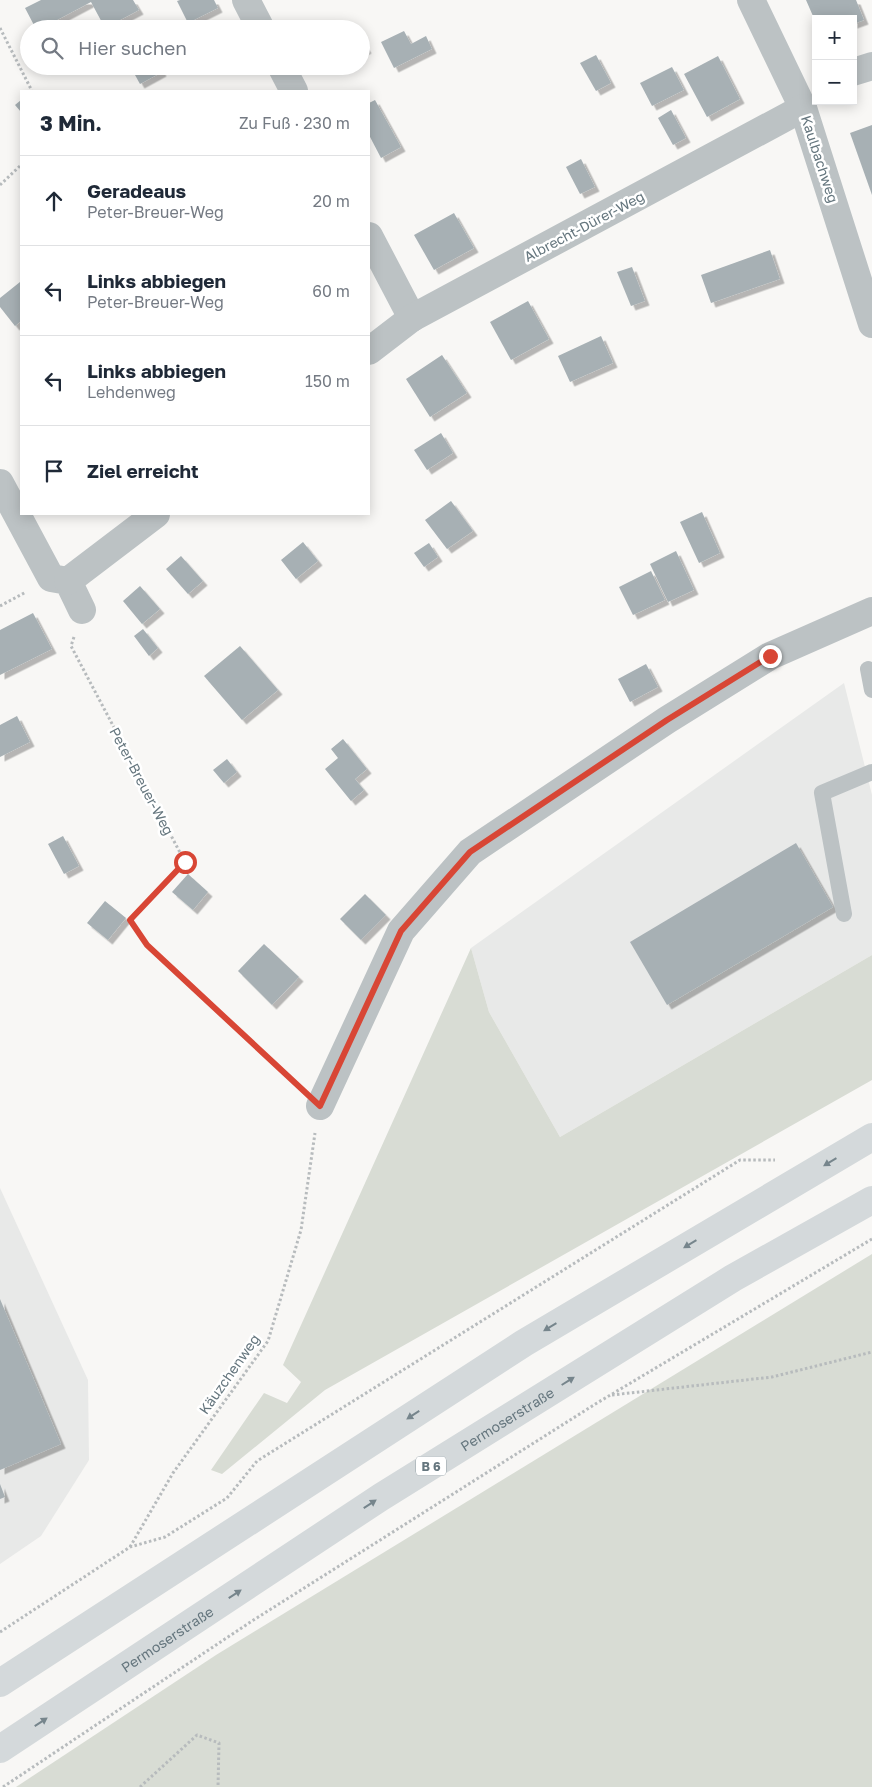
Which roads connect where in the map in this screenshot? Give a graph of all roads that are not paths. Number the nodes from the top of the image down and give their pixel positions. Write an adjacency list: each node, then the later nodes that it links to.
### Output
1 (246, 0): 3 (street)
2 (751, 0): 8 (street, Kaulbachweg)
3 (256, 20)
4 (872, 66): 5 (street)
5 (857, 71)
6 (286, 75): 7 (street)
7 (293, 90)
8 (805, 94): 10 (street, Albrecht-Dürer-Weg); 11 (street, Kaulbachweg)
9 (370, 238): 10 (street)
10 (412, 318): 12 (street, Albrecht-Dürer-Weg)
11 (872, 324)
12 (370, 350)
13 (0, 483): 15 (street)
14 (155, 515): 15 (street)
15 (68, 581): 16 (street)
16 (82, 610)
17 (872, 611): 22 (street)
18 (868, 669): 19 (lane)
19 (872, 690)
20 (872, 772): 21 (lane)
21 (844, 914)
22 (320, 1106)
23 (872, 1137): 25 (main road, one-way to 25)
24 (872, 1200): 26 (main road, Permoserstraße / B 6, one-way to 24)
25 (0, 1683)
26 (0, 1749)

